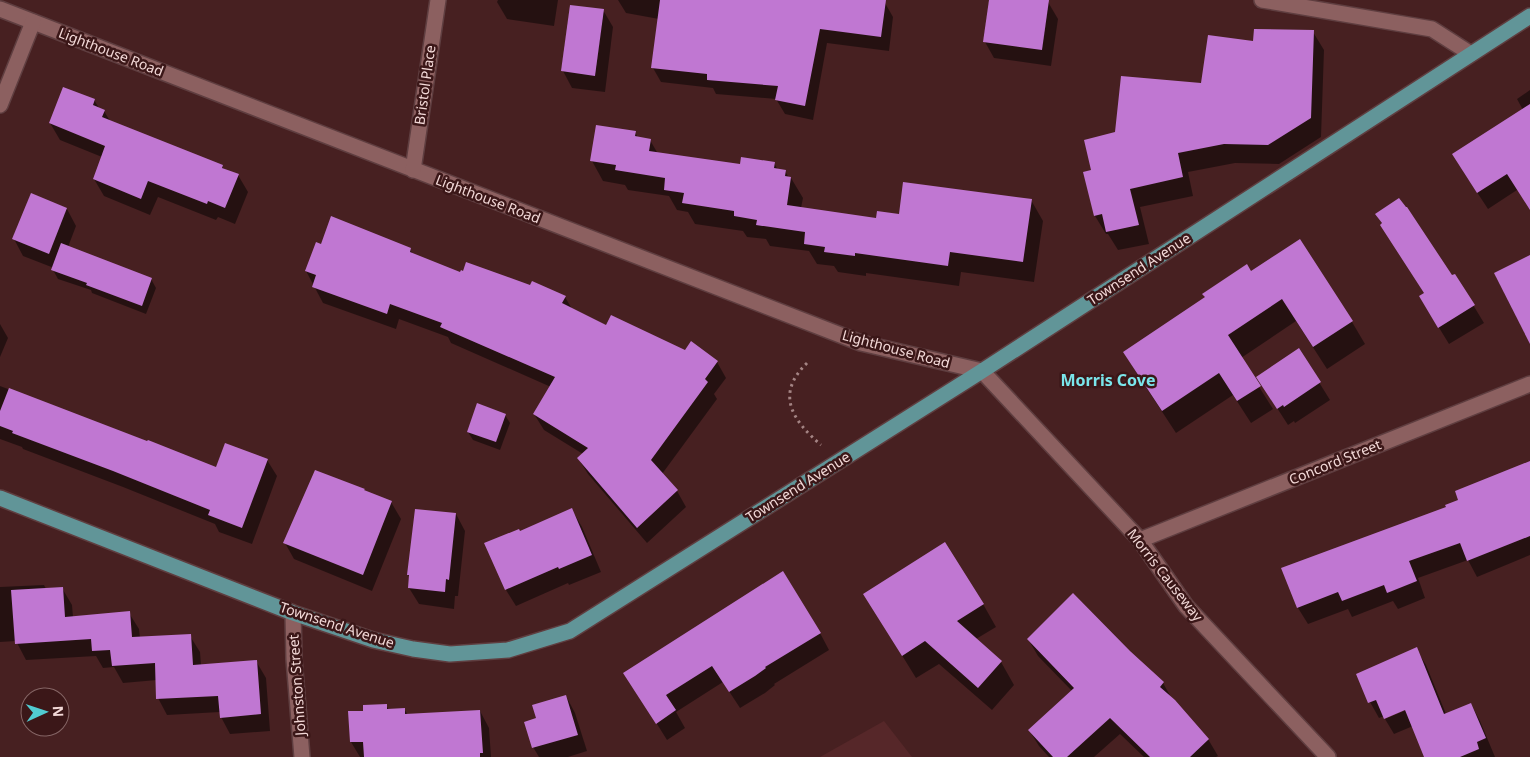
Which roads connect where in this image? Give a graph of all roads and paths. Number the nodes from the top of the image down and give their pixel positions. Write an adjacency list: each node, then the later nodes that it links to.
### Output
1 (438, 0): 9 (street, Bristol Place)
2 (1262, 0): 3 (street)
3 (1320, 5): 7 (street)
4 (0, 9): 6 (street, Lighthouse Road)
5 (1530, 16): 7 (main road, Townsend Avenue)
6 (32, 22): 8 (street); 9 (street, Lighthouse Road)
7 (1471, 54): 11 (main road, Townsend Avenue)
8 (0, 105)
9 (413, 170): 11 (street, Lighthouse Road)
10 (807, 363): 13 (path)
11 (982, 371): 15 (street, Morris Causeway); 16 (main road, Townsend Avenue)
12 (1530, 384): 15 (street, Concord Street)
13 (821, 445)
14 (0, 498): 16 (main road, Townsend Avenue)
15 (1140, 540): 18 (street, Morris Causeway)
16 (293, 613): 17 (street, Johnston Street)
17 (302, 757)
18 (1328, 757)

